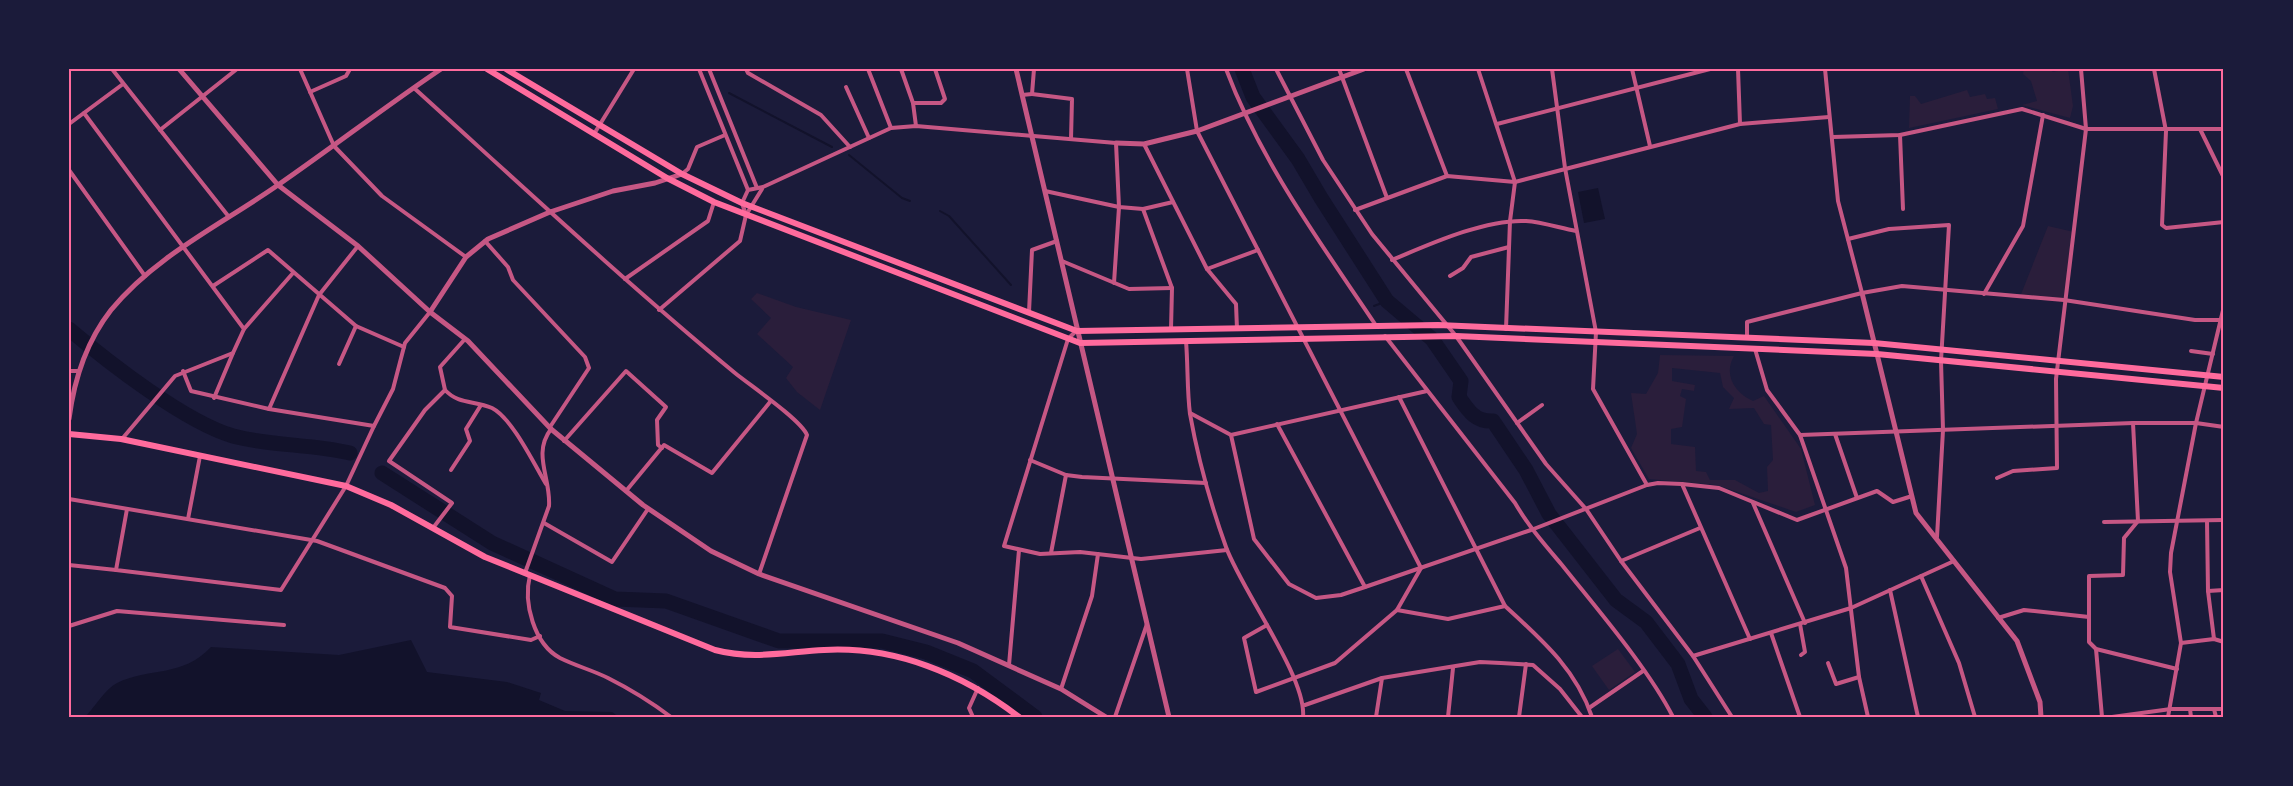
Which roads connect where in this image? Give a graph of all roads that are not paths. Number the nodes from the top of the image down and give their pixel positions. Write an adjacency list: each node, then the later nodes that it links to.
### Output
1 (112, 69): 34 (street)
2 (179, 69): 41 (street)
3 (237, 69): 41 (street)
4 (300, 69): 38 (street)
5 (350, 69): 38 (street)
6 (441, 69): 36 (street)
7 (487, 69): 61 (main road)
8 (506, 69): 52 (main road)
9 (634, 69): 52 (street)
10 (699, 69): 62 (street)
11 (709, 69): 82 (street)
12 (746, 69): 72 (street)
13 (868, 69): 54 (street)
14 (901, 69): 43 (street)
15 (935, 69): 43 (street)
16 (1016, 69): 40 (street)
17 (1034, 69): 39 (street)
18 (1188, 69): 59 (street)
19 (1226, 69): 46 (street)
20 (1276, 69): 42 (street)
21 (1339, 69): 33 (street)
22 (1364, 69): 33 (street)
23 (1406, 69): 76 (street)
24 (1478, 69): 50 (street)
25 (1552, 69): 44 (street)
26 (1632, 69): 37 (street)
27 (1710, 69): 32 (street)
28 (1738, 69): 51 (street)
29 (1825, 69): 48 (street)
30 (2081, 69): 55 (street)
31 (2154, 69): 60 (street)
32 (1688, 72): 37 (street)
33 (1341, 78): 42 (street); 85 (street)
34 (123, 84): 45 (street); 58 (street)
35 (846, 87): 66 (street)
36 (414, 88): 70 (street); 94 (street)
37 (1636, 88): 44 (street); 71 (street)
38 (310, 92): 70 (street)
39 (1032, 94): 40 (street); 67 (street)
40 (1022, 95): 63 (street)
41 (201, 96): 58 (street); 80 (street)
42 (1288, 97): 46 (street); 93 (street)
43 (913, 103): 53 (street)
44 (1556, 106): 50 (street); 73 (street)
45 (84, 113): 49 (street); 105 (street)
46 (1245, 114): 59 (street); 128 (street)
47 (2043, 115): 55 (street); 64 (street); 120 (street)
48 (1829, 117): 51 (street); 65 (street)
49 (69, 124)
50 (1497, 124): 79 (street)
51 (1740, 124): 71 (street)
52 (599, 126): 61 (street); 75 (main road)
53 (916, 126): 54 (street); 63 (street)
54 (891, 128): 66 (street)
55 (2086, 129): 60 (street); 122 (street)
56 (2200, 129): 57 (street); 60 (street); 78 (street)
57 (2224, 129)
58 (160, 130): 96 (street)
59 (1197, 131): 69 (street); 106 (street)
60 (2166, 131): 98 (street)
61 (594, 134): 77 (main road)
62 (725, 135): 75 (street); 83 (street)
63 (1032, 135): 67 (street); 84 (street)
64 (1900, 135): 65 (street); 92 (street)
65 (1833, 137): 100 (street)
66 (869, 138): 72 (street)
67 (1071, 139): 68 (street)
68 (1116, 143): 69 (street); 90 (street)
69 (1144, 144): 87 (street)
70 (334, 146): 80 (street); 107 (street)
71 (1650, 146): 73 (street)
72 (850, 147): 81 (street)
73 (1565, 168): 79 (street); 99 (street)
74 (69, 170): 112 (street)
75 (682, 174): 77 (street); 88 (main road)
76 (1447, 176): 79 (street); 85 (street)
77 (667, 178): 86 (main road); 94 (street)
78 (2224, 178)
79 (1515, 182): 97 (street)
80 (278, 185): 96 (street); 103 (street)
81 (763, 187): 82 (street); 89 (street)
82 (757, 188): 83 (street)
83 (748, 190): 88 (street)
84 (1045, 191): 90 (street); 102 (street)
85 (1387, 198): 93 (street)
86 (714, 202): 95 (main road); 114 (street)
87 (1173, 202): 91 (street); 110 (street)
88 (742, 203): 89 (main road); 95 (street)
89 (752, 206): 95 (street); 126 (main road)
90 (1119, 207): 91 (street); 115 (street)
91 (1143, 208): 117 (street)
92 (1902, 209)
93 (1355, 210): 108 (street)
94 (550, 212): 101 (street); 114 (street)
95 (746, 215): 124 (street); 142 (main road)
96 (229, 217): 105 (street)
97 (1510, 221): 99 (street); 104 (street); 108 (street)
98 (2224, 222)
99 (1576, 231): 137 (street)
100 (1848, 239): 118 (street); 119 (street)
101 (485, 241): 107 (street); 184 (street)
102 (1057, 241): 109 (street); 126 (street)
103 (358, 246): 121 (street); 125 (street)
104 (1509, 247): 113 (street); 134 (street)
105 (184, 248): 112 (street); 116 (street)
106 (1258, 250): 110 (street); 131 (street)
107 (466, 256): 125 (street)
108 (1392, 260): 130 (street)
109 (1062, 261): 115 (street); 136 (street)
110 (1207, 269): 132 (street)
111 (293, 273): 116 (street); 121 (street); 133 (street)
112 (145, 276): 159 (street)
113 (1450, 276)
114 (625, 279): 124 (street)
115 (1114, 283): 117 (street)
116 (213, 286): 133 (street)
117 (1172, 288): 135 (street)
118 (1946, 290): 119 (street); 120 (street); 150 (street)
119 (1862, 293): 143 (street); 147 (street)
120 (1984, 294): 122 (street)
121 (319, 295): 129 (street); 173 (street)
122 (2064, 300): 127 (street); 156 (street)
123 (2224, 306): 127 (street)
124 (659, 310): 170 (street)
125 (429, 312): 141 (street); 148 (street)
126 (1029, 313): 136 (main road)
127 (2222, 320): 154 (street)
128 (1375, 324): 130 (main road); 131 (main road)
129 (356, 326): 148 (street); 157 (street)
130 (1447, 326): 134 (main road); 139 (street)
131 (1296, 327): 132 (main road); 140 (street)
132 (1237, 328): 135 (main road)
133 (244, 329): 152 (street)
134 (1506, 329): 137 (main road)
135 (1171, 330): 136 (main road)
136 (1077, 331): 142 (street); 145 (street)
137 (1596, 333): 143 (main road); 146 (street)
138 (1387, 336): 139 (main road); 140 (main road); 167 (street)
139 (1456, 336): 146 (main road); 177 (street)
140 (1304, 338): 144 (main road); 174 (street)
141 (465, 339): 166 (street); 184 (street)
142 (1068, 339): 145 (main road); 195 (street)
143 (1747, 339): 147 (main road)
144 (1186, 340): 145 (main road); 175 (street)
145 (1080, 343): 198 (street)
146 (1595, 343): 149 (main road); 203 (street)
147 (1874, 343): 150 (main road); 153 (street)
148 (404, 347): 181 (street)
149 (1755, 349): 153 (main road); 190 (street)
150 (1942, 350): 155 (street); 156 (main road)
151 (2191, 351): 154 (street)
152 (233, 353): 160 (street); 169 (street)
153 (1876, 354): 155 (main road); 186 (street)
154 (2213, 354): 162 (street)
155 (1941, 361): 161 (main road); 185 (street)
156 (2058, 362): 161 (street); 162 (main road)
157 (339, 364)
158 (69, 371): 159 (street)
159 (79, 371): 176 (street)
160 (183, 371): 169 (street); 191 (street)
161 (2057, 372): 164 (main road); 182 (street)
162 (2207, 376): 163 (main road); 164 (street)
163 (2224, 377)
164 (2205, 387): 165 (main road); 179 (street)
165 (2224, 388)
166 (445, 390): 171 (street); 222 (street)
167 (1427, 391): 168 (street); 223 (street)
168 (1399, 397): 174 (street); 227 (street)
169 (214, 398): 173 (street)
170 (770, 402): 193 (street); 238 (street)
171 (481, 405): 196 (street); 201 (street)
172 (1542, 405): 177 (street)
173 (269, 409): 181 (street)
174 (1340, 410): 180 (street); 235 (street)
175 (1190, 413): 189 (street); 200 (street)
176 (69, 419)
177 (1517, 423): 212 (street)
178 (2133, 423): 179 (street); 182 (street); 217 (street)
179 (2196, 423): 183 (street); 215 (street)
180 (1277, 424): 189 (street); 240 (street)
181 (374, 426): 204 (street)
182 (2055, 426): 185 (street); 199 (street)
183 (2224, 427)
184 (550, 428): 192 (street); 201 (street)
185 (1943, 430): 186 (street); 224 (street)
186 (1894, 433): 188 (street); 206 (street)
187 (69, 434): 191 (main road)
188 (1835, 434): 190 (street); 207 (street)
189 (1231, 435): 240 (street)
190 (1800, 435): 213 (street)
191 (122, 439): 194 (main road)
192 (564, 441): 193 (street); 205 (street)
193 (662, 448): 205 (street)
194 (200, 456): 204 (main road); 214 (street)
195 (1030, 460): 197 (street); 226 (street)
196 (451, 470)
197 (1066, 475): 198 (street); 229 (street)
198 (1111, 477): 200 (street); 231 (street)
199 (1997, 478)
200 (1206, 483): 228 (street)
201 (546, 484): 220 (street)
202 (1682, 484): 203 (street); 209 (street); 221 (street)
203 (1647, 485): 212 (street)
204 (346, 486): 222 (main road); 225 (street)
205 (626, 492): 210 (street)
206 (1909, 497): 207 (street); 224 (street)
207 (1857, 498): 213 (street)
208 (69, 499): 211 (street)
209 (1753, 503): 213 (street); 250 (street)
210 (648, 508): 220 (street); 238 (street)
211 (127, 509): 214 (street); 236 (street)
212 (1586, 510): 223 (street); 232 (street)
213 (1826, 510): 245 (street)
214 (188, 519): 225 (street)
215 (2176, 520): 217 (street); 218 (street); 259 (street)
216 (2224, 520): 218 (street)
217 (2138, 521): 219 (street); 247 (street)
218 (2207, 521): 243 (street)
219 (2104, 522)
220 (544, 523): 237 (street)
221 (1700, 528): 232 (street); 256 (street)
222 (433, 530): 237 (main road)
223 (1531, 530): 227 (street); 268 (street)
224 (1937, 537): 233 (street)
225 (315, 540): 236 (street); 255 (street)
226 (1020, 549): 229 (street); 265 (street)
227 (1476, 549): 235 (street); 244 (street)
228 (1227, 550): 231 (street); 253 (street)
229 (1051, 553): 230 (street)
230 (1098, 554): 231 (street); 273 (street)
231 (1132, 557): 249 (street)
232 (1621, 561): 262 (street)
233 (1955, 561): 239 (street); 248 (street)
234 (69, 566): 236 (street)
235 (1421, 568): 240 (street); 246 (street)
236 (116, 570)
237 (527, 572): 255 (street); 272 (main road)
238 (759, 574): 265 (street)
239 (1921, 576): 241 (street); 297 (street)
240 (1365, 587)
241 (1890, 590): 245 (street); 296 (street)
242 (2224, 590): 243 (street)
243 (2208, 591): 257 (street)
244 (1505, 606): 246 (street); 275 (street)
245 (1851, 608): 250 (street); 269 (street)
246 (1397, 610): 271 (street)
247 (2089, 617): 248 (street); 260 (street)
248 (1998, 618): 298 (street)
249 (1148, 622): 284 (street); 285 (street)
250 (1802, 623): 254 (street); 261 (street)
251 (284, 625): 252 (street)
252 (69, 626)
253 (1267, 626): 271 (street); 271 (street)
254 (1771, 633): 256 (street); 294 (street)
255 (540, 636): 280 (street)
256 (1750, 639): 262 (street)
257 (2214, 639): 258 (street); 259 (street)
258 (2224, 642)
259 (2181, 643): 267 (street)
260 (2096, 649): 267 (street); 299 (street)
261 (1801, 655)
262 (1693, 656): 293 (street)
263 (1828, 663): 269 (street)
264 (1526, 664): 266 (street); 289 (street); 290 (street)
265 (1009, 665): 273 (street)
266 (1453, 668): 270 (street); 288 (street)
267 (2177, 669): 276 (street)
268 (1643, 671): 275 (street); 292 (street)
269 (1859, 677): 295 (street)
270 (1382, 678): 274 (street); 287 (street)
271 (1294, 680): 274 (street)
272 (978, 688): 281 (street); 282 (main road)
273 (1061, 689): 283 (street)
274 (1305, 705): 286 (street)
275 (1589, 708): 291 (street)
276 (2171, 709): 277 (street); 300 (street); 301 (street)
277 (2190, 709): 278 (street); 302 (street)
278 (2214, 709): 279 (street); 303 (street)
279 (2224, 709)
280 (671, 717)
281 (973, 717)
282 (1019, 717)
283 (1106, 717)
284 (1115, 717)
285 (1169, 717)
286 (1304, 717)
287 (1376, 717)
288 (1448, 717)
289 (1519, 717)
290 (1582, 717)
291 (1592, 717)
292 (1673, 717)
293 (1732, 717)
294 (1800, 717)
295 (1868, 717)
296 (1918, 717)
297 (1975, 717)
298 (2041, 717)
299 (2102, 717)
300 (2112, 717)
301 (2168, 717)
302 (2191, 717)
303 (2216, 717)

